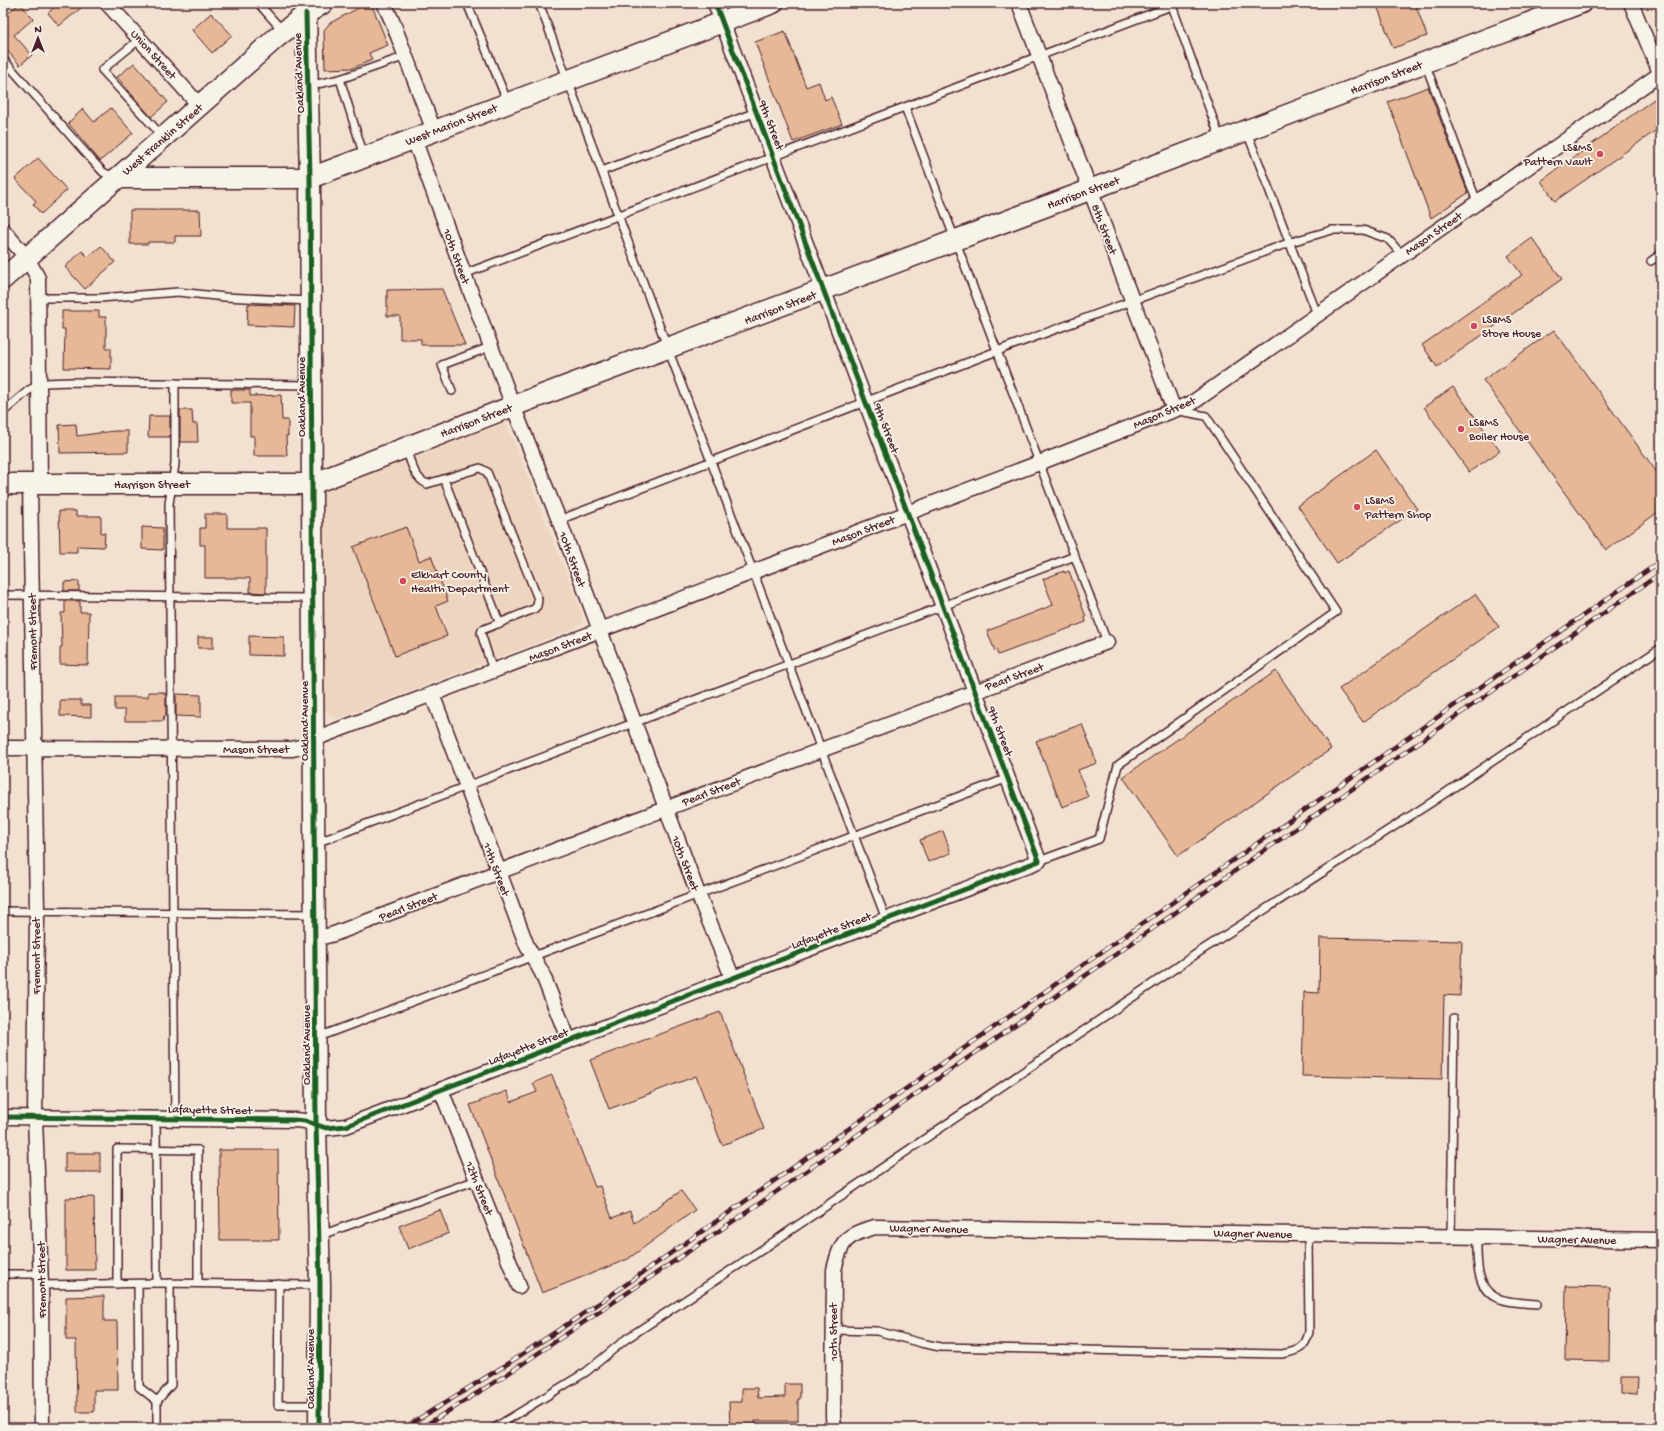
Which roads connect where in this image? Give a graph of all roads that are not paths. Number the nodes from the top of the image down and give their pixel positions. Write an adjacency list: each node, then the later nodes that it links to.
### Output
1 (107, 3): 17 (street, Union Street)
2 (258, 3): 16 (lane)
3 (323, 3): 14 (street, West Franklin Street)
4 (384, 3): 18 (street)
5 (467, 3): 26 (lane)
6 (539, 3): 24 (lane)
7 (715, 3): 15 (street, 9th Street)
8 (773, 3): 15 (street, West Marion Street)
9 (1020, 3): 19 (street, 8th Street)
10 (1180, 3): 13 (lane)
11 (1581, 3): 21 (street, Harrison Street)
12 (1631, 3): 22 (street)
13 (1171, 4): 19 (lane); 34 (lane)
14 (306, 14): 16 (street, West Franklin Street); 25 (street, Oakland Avenue)
15 (722, 22): 24 (street, West Marion Street); 29 (street, 9th Street)
16 (284, 32): 27 (street, West Franklin Street)
17 (140, 39): 27 (street, Union Street); 32 (lane)
18 (406, 56): 23 (lane); 31 (street)
19 (1040, 56): 28 (lane); 40 (street, 8th Street)
20 (3, 58): 38 (lane)
21 (1425, 62): 30 (street, Harrison Street); 41 (lane)
22 (1660, 74): 41 (street, Mason Street)
23 (340, 80): 25 (lane); 36 (lane)
24 (568, 80): 26 (street, West Marion Street); 37 (lane)
25 (308, 86): 39 (street, Oakland Avenue)
26 (508, 103): 31 (street, West Marion Street)
27 (200, 106): 32 (street, West Franklin Street)
28 (905, 107): 35 (lane); 44 (lane)
29 (756, 112): 35 (street, 9th Street); 37 (lane)
30 (1246, 130): 34 (street, Harrison Street); 45 (lane)
31 (434, 131): 33 (street, West Marion Street)
32 (163, 138): 38 (street, West Franklin Street)
33 (414, 139): 36 (street, West Marion Street); 50 (street, 10th Street)
34 (1221, 140): 40 (street, Harrison Street)
35 (773, 156): 42 (lane); 52 (street, 9th Street)
36 (364, 158): 39 (street, West Marion Street)
37 (602, 171): 42 (lane)
38 (117, 178): 39 (street, West Marion Street); 48 (street, West Franklin Street)
39 (310, 178): 54 (street, Oakland Avenue)
40 (1090, 190): 44 (street, Harrison Street); 55 (street, 8th Street)
41 (1477, 202): 47 (street, Mason Street)
42 (618, 217): 50 (lane); 58 (lane)
43 (3, 230): 48 (street, Fremont Street)
44 (956, 239): 52 (street, Harrison Street); 59 (lane)
45 (1291, 242): 47 (lane); 55 (lane); 56 (lane)
46 (1661, 254): 49 (lane)
47 (1402, 255): 56 (street, Mason Street)
48 (27, 258): 51 (street, West Franklin Street); 53 (street, Fremont Street)
49 (1650, 261)
50 (464, 274): 57 (street, 10th Street)
51 (3, 279)
52 (824, 290): 58 (street, Harrison Street); 64 (street, 9th Street)
53 (38, 298): 54 (lane); 61 (street, Fremont Street)
54 (311, 301): 62 (street, Oakland Avenue)
55 (1133, 301): 59 (lane); 66 (street, 8th Street)
56 (1318, 314): 66 (street, Mason Street)
57 (490, 347): 63 (lane); 65 (street, 10th Street)
58 (668, 349): 65 (street, Harrison Street); 69 (lane)
59 (997, 351): 64 (lane); 70 (lane)
60 (175, 383): 61 (lane); 62 (lane); 74 (lane)
61 (39, 385): 67 (lane); 73 (street, Fremont Street)
62 (311, 385): 75 (street, Oakland Avenue)
63 (452, 391)
64 (866, 402): 69 (lane); 76 (street, 9th Street)
65 (513, 406): 68 (street, Harrison Street); 77 (street, 10th Street)
66 (1174, 410): 70 (street, Mason Street); 104 (lane)
67 (3, 412)
68 (405, 448): 71 (lane); 75 (street, Harrison Street)
69 (711, 462): 77 (lane); 79 (lane)
70 (1040, 463): 76 (street, Mason Street); 78 (lane)
71 (444, 479): 85 (lane); 85 (lane)
72 (3, 484): 73 (street, Harrison Street)
73 (35, 484): 74 (street, Harrison Street); 81 (street, Fremont Street)
74 (172, 484): 75 (street, Harrison Street); 82 (lane)
75 (312, 484): 83 (street, Oakland Avenue)
76 (907, 513): 79 (street, Mason Street); 84 (street, 9th Street)
77 (559, 520): 86 (street, 10th Street)
78 (1075, 556): 84 (lane); 87 (lane)
79 (753, 572): 86 (street, Mason Street); 89 (lane)
80 (3, 595): 81 (lane)
81 (32, 595): 82 (lane); 95 (street, Fremont Street)
82 (170, 597): 83 (lane); 97 (lane)
83 (313, 598): 94 (street, Oakland Avenue)
84 (943, 605): 89 (lane); 91 (street, 9th Street)
85 (500, 624): 90 (lane)
86 (600, 631): 90 (street, Mason Street); 93 (street, 10th Street)
87 (1107, 642): 91 (street, Pearl Street)
88 (1661, 648): 149 (lane)
89 (789, 664): 93 (lane); 98 (lane)
90 (493, 671): 92 (street, Mason Street)
91 (975, 690): 98 (street, Pearl Street); 99 (street, 9th Street)
92 (432, 694): 94 (street, Mason Street); 100 (street, 11th Street)
93 (634, 723): 100 (lane); 101 (street, 10th Street)
94 (314, 742): 97 (street, Mason Street); 103 (street, Oakland Avenue)
95 (34, 747): 96 (street, Mason Street); 97 (street, Mason Street); 108 (street, Fremont Street)
96 (3, 748)
97 (171, 748): 109 (lane)
98 (821, 749): 101 (street, Pearl Street); 102 (lane)
99 (1008, 778): 102 (lane); 104 (street, 9th Street)
100 (466, 786): 103 (lane); 105 (street, 11th Street)
101 (666, 808): 105 (street, Pearl Street); 106 (street, 10th Street)
102 (854, 836): 106 (lane); 111 (lane)
103 (314, 844): 110 (street, Oakland Avenue)
104 (1039, 861): 111 (street, Lafayette Street)
105 (498, 872): 112 (street, Pearl Street); 113 (street, 11th Street)
106 (698, 894): 113 (lane); 114 (street, 10th Street)
107 (3, 911): 108 (lane)
108 (37, 911): 109 (lane); 120 (street, Fremont Street)
109 (173, 912): 110 (lane); 122 (lane)
110 (315, 914): 112 (street, Oakland Avenue)
111 (886, 919): 114 (street, Lafayette Street)
112 (315, 939): 116 (street, Oakland Avenue)
113 (534, 957): 116 (lane); 117 (street, 11th Street)
114 (733, 979): 117 (street, Lafayette Street)
115 (1454, 1018): 128 (lane)
116 (316, 1038): 123 (street, Oakland Avenue)
117 (569, 1041): 118 (street, Lafayette Street)
118 (441, 1090): 123 (street, Lafayette Street); 125 (street, 12th Street)
119 (3, 1117): 120 (street, Lafayette Street)
120 (35, 1117): 121 (street, Lafayette Street); 133 (street, Fremont Street)
121 (156, 1118): 122 (street, Lafayette Street); 124 (lane)
122 (175, 1118): 123 (street, Lafayette Street)
123 (316, 1124): 127 (street, Oakland Avenue)
124 (156, 1149): 134 (lane); 135 (lane); 137 (lane)
125 (477, 1180): 127 (lane); 141 (street, 12th Street)
126 (1308, 1234): 128 (street, Wagner Avenue); 130 (street, Wagner Avenue); 143 (lane)
127 (319, 1235): 140 (street, Oakland Avenue)
128 (1451, 1237): 129 (street, Wagner Avenue)
129 (1477, 1237): 131 (street, Wagner Avenue); 142 (lane)
130 (847, 1238): 143 (street, 10th Street)
131 (1661, 1240)
132 (3, 1274): 133 (lane)
133 (41, 1280): 137 (lane); 146 (street, Fremont Street)
134 (198, 1282): 136 (lane); 139 (lane)
135 (157, 1283): 136 (lane); 138 (lane)
136 (170, 1283): 144 (lane)
137 (117, 1284): 138 (lane)
138 (138, 1284): 144 (lane)
139 (279, 1284): 140 (lane); 145 (lane)
140 (320, 1284): 145 (street, Oakland Avenue)
141 (519, 1286)
142 (1537, 1304)
143 (833, 1330): 150 (street, 10th Street)
144 (157, 1401): 147 (lane)
145 (320, 1405): 148 (street, Oakland Avenue)
146 (42, 1428)
147 (157, 1428)
148 (320, 1428)
149 (494, 1428)
150 (834, 1428)

